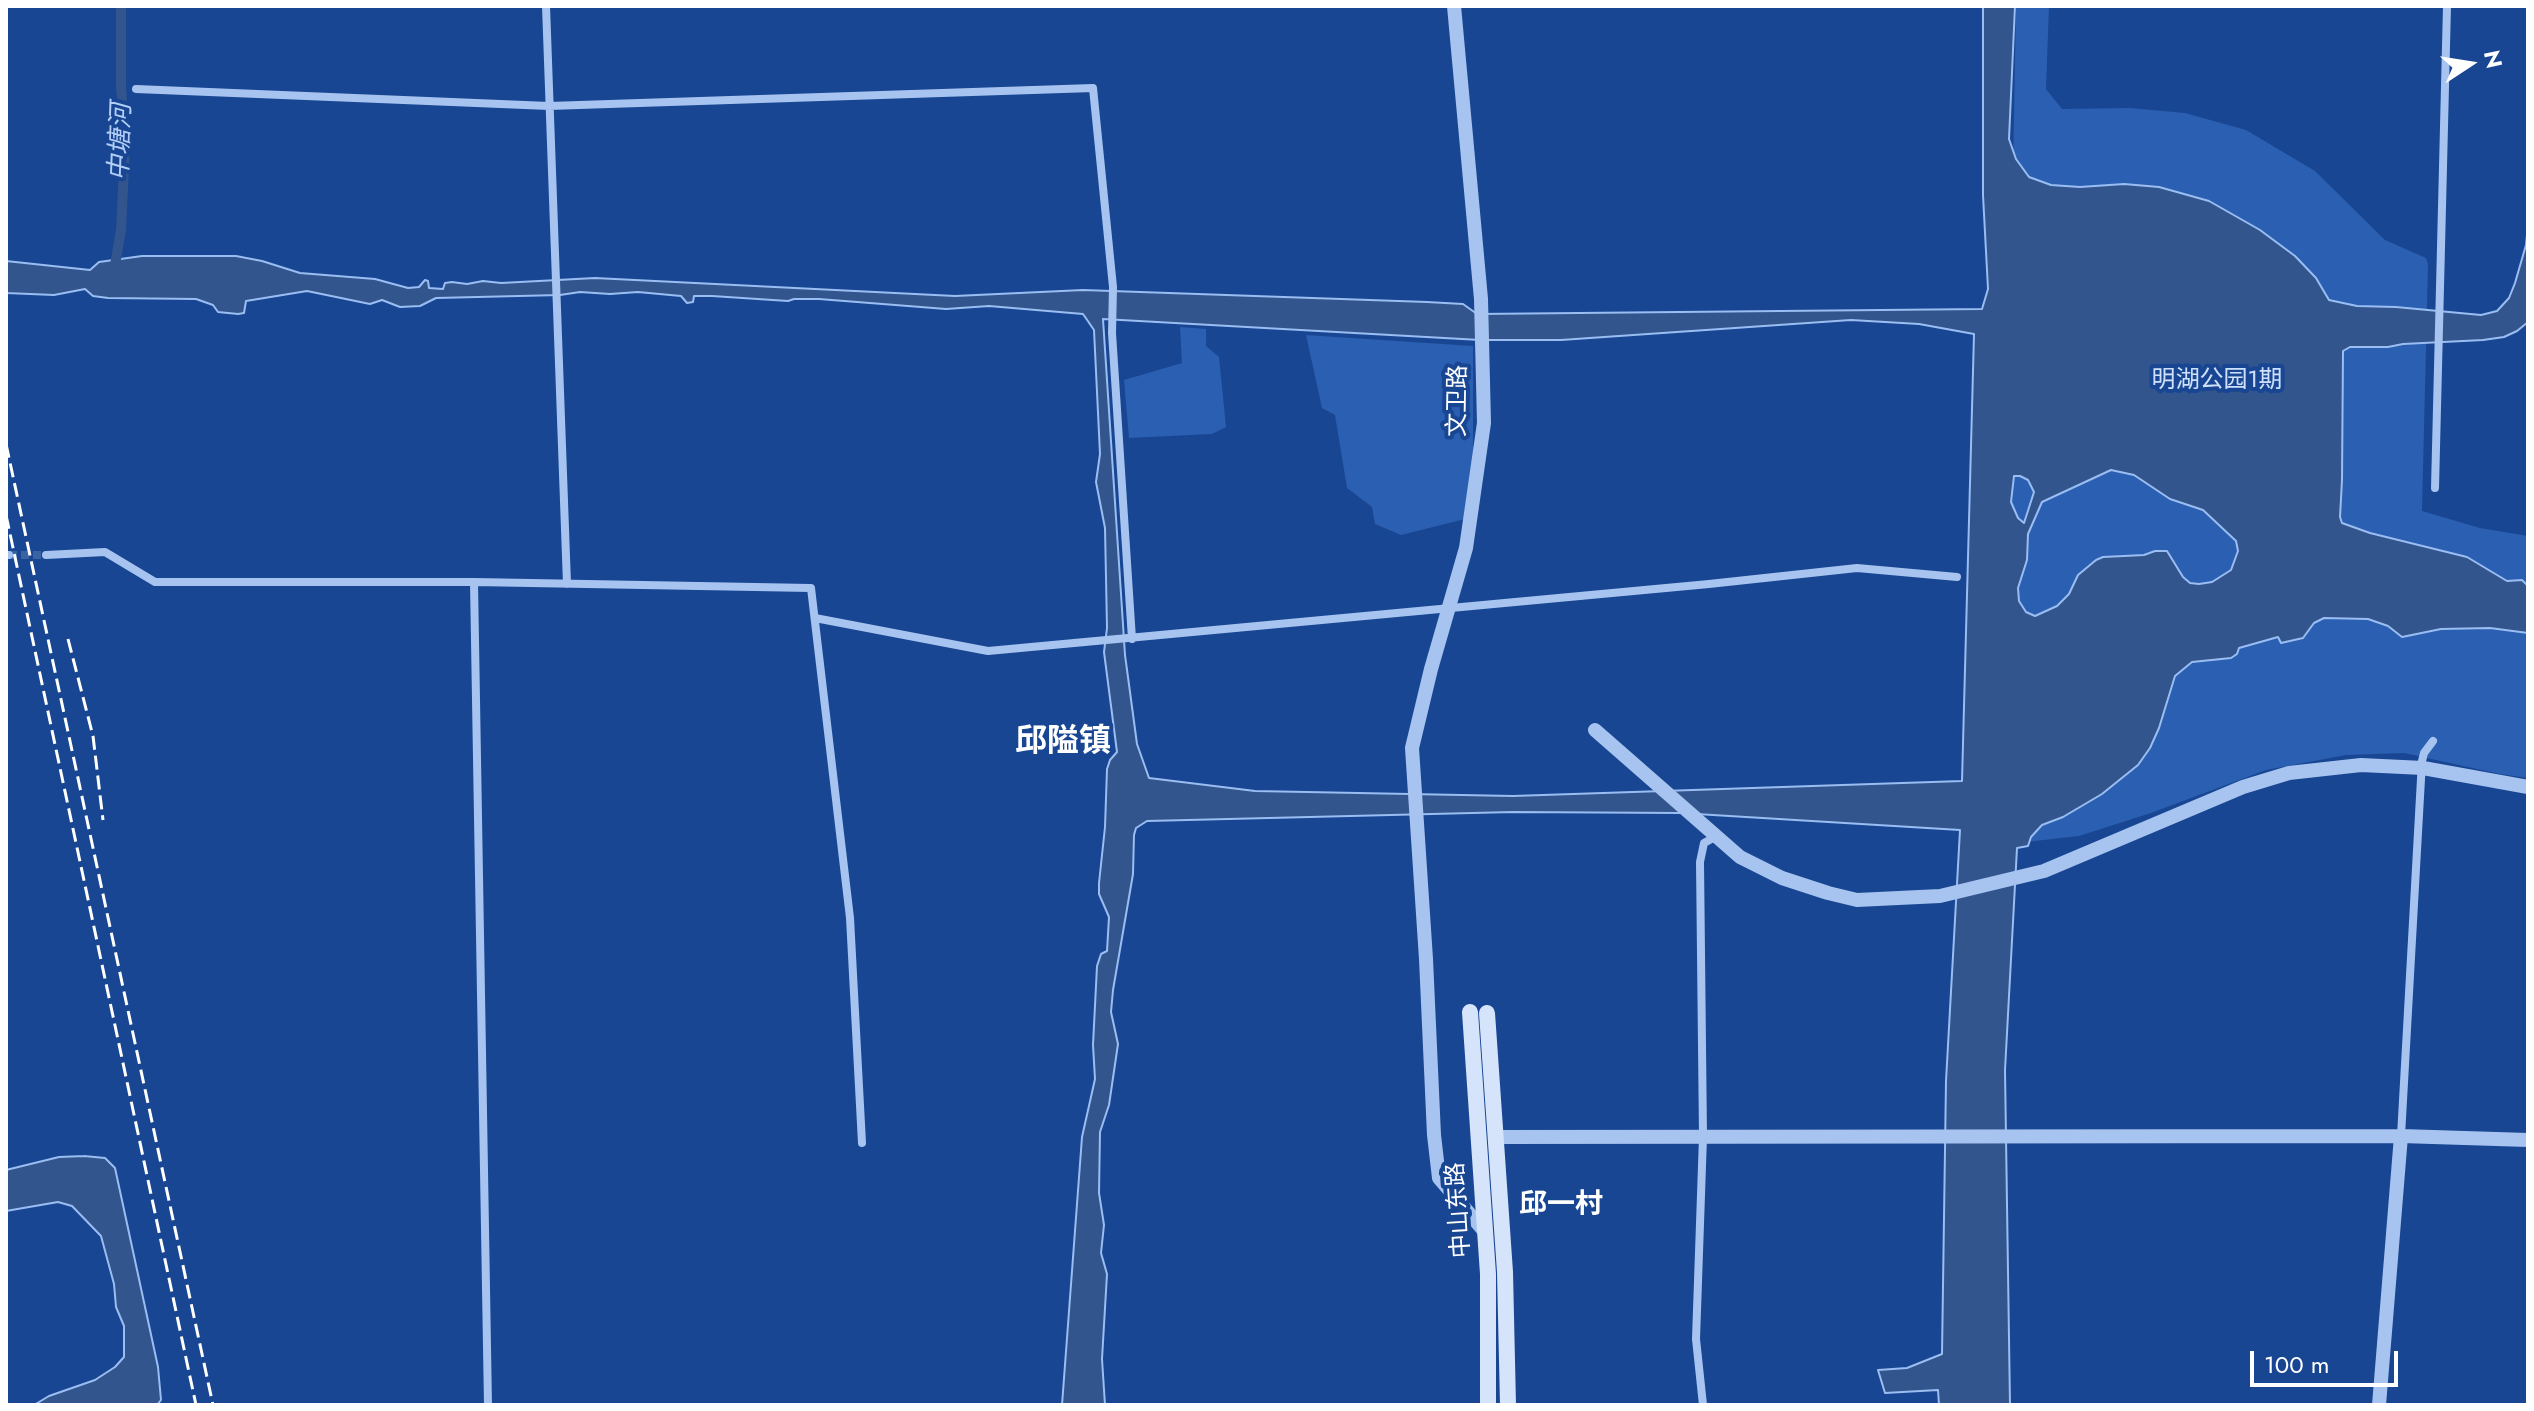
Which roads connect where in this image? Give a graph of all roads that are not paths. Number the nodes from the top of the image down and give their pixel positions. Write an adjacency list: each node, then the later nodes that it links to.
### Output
1 (546, 6): 5 (street)
2 (1454, 6): 23 (street, 文卫路)
3 (2447, 6): 6 (street)
4 (136, 89): 5 (street)
5 (549, 106): 10 (street); 12 (street)
6 (2435, 488)
7 (46, 555): 9 (street)
8 (1957, 577): 12 (street)
9 (474, 582): 10 (street); 24 (street)
10 (567, 584): 11 (street)
11 (815, 618): 12 (street); 22 (street)
12 (1132, 639)
13 (1595, 730): 17 (street)
14 (2433, 741): 15 (street)
15 (2423, 768): 16 (street); 17 (street); 18 (street)
16 (2528, 787)
17 (1715, 837): 20 (street)
18 (2401, 1136): 20 (street); 21 (street); 28 (street)
19 (1495, 1137): 20 (street); 23 (main road, 中山东路); 26 (main road, 中山东路)
20 (1703, 1137): 27 (street)
21 (2528, 1140)
22 (862, 1143)
23 (1485, 1232): 25 (main road, 中山东路)
24 (488, 1405)
25 (1488, 1405)
26 (1508, 1405)
27 (1703, 1405)
28 (2379, 1405)

